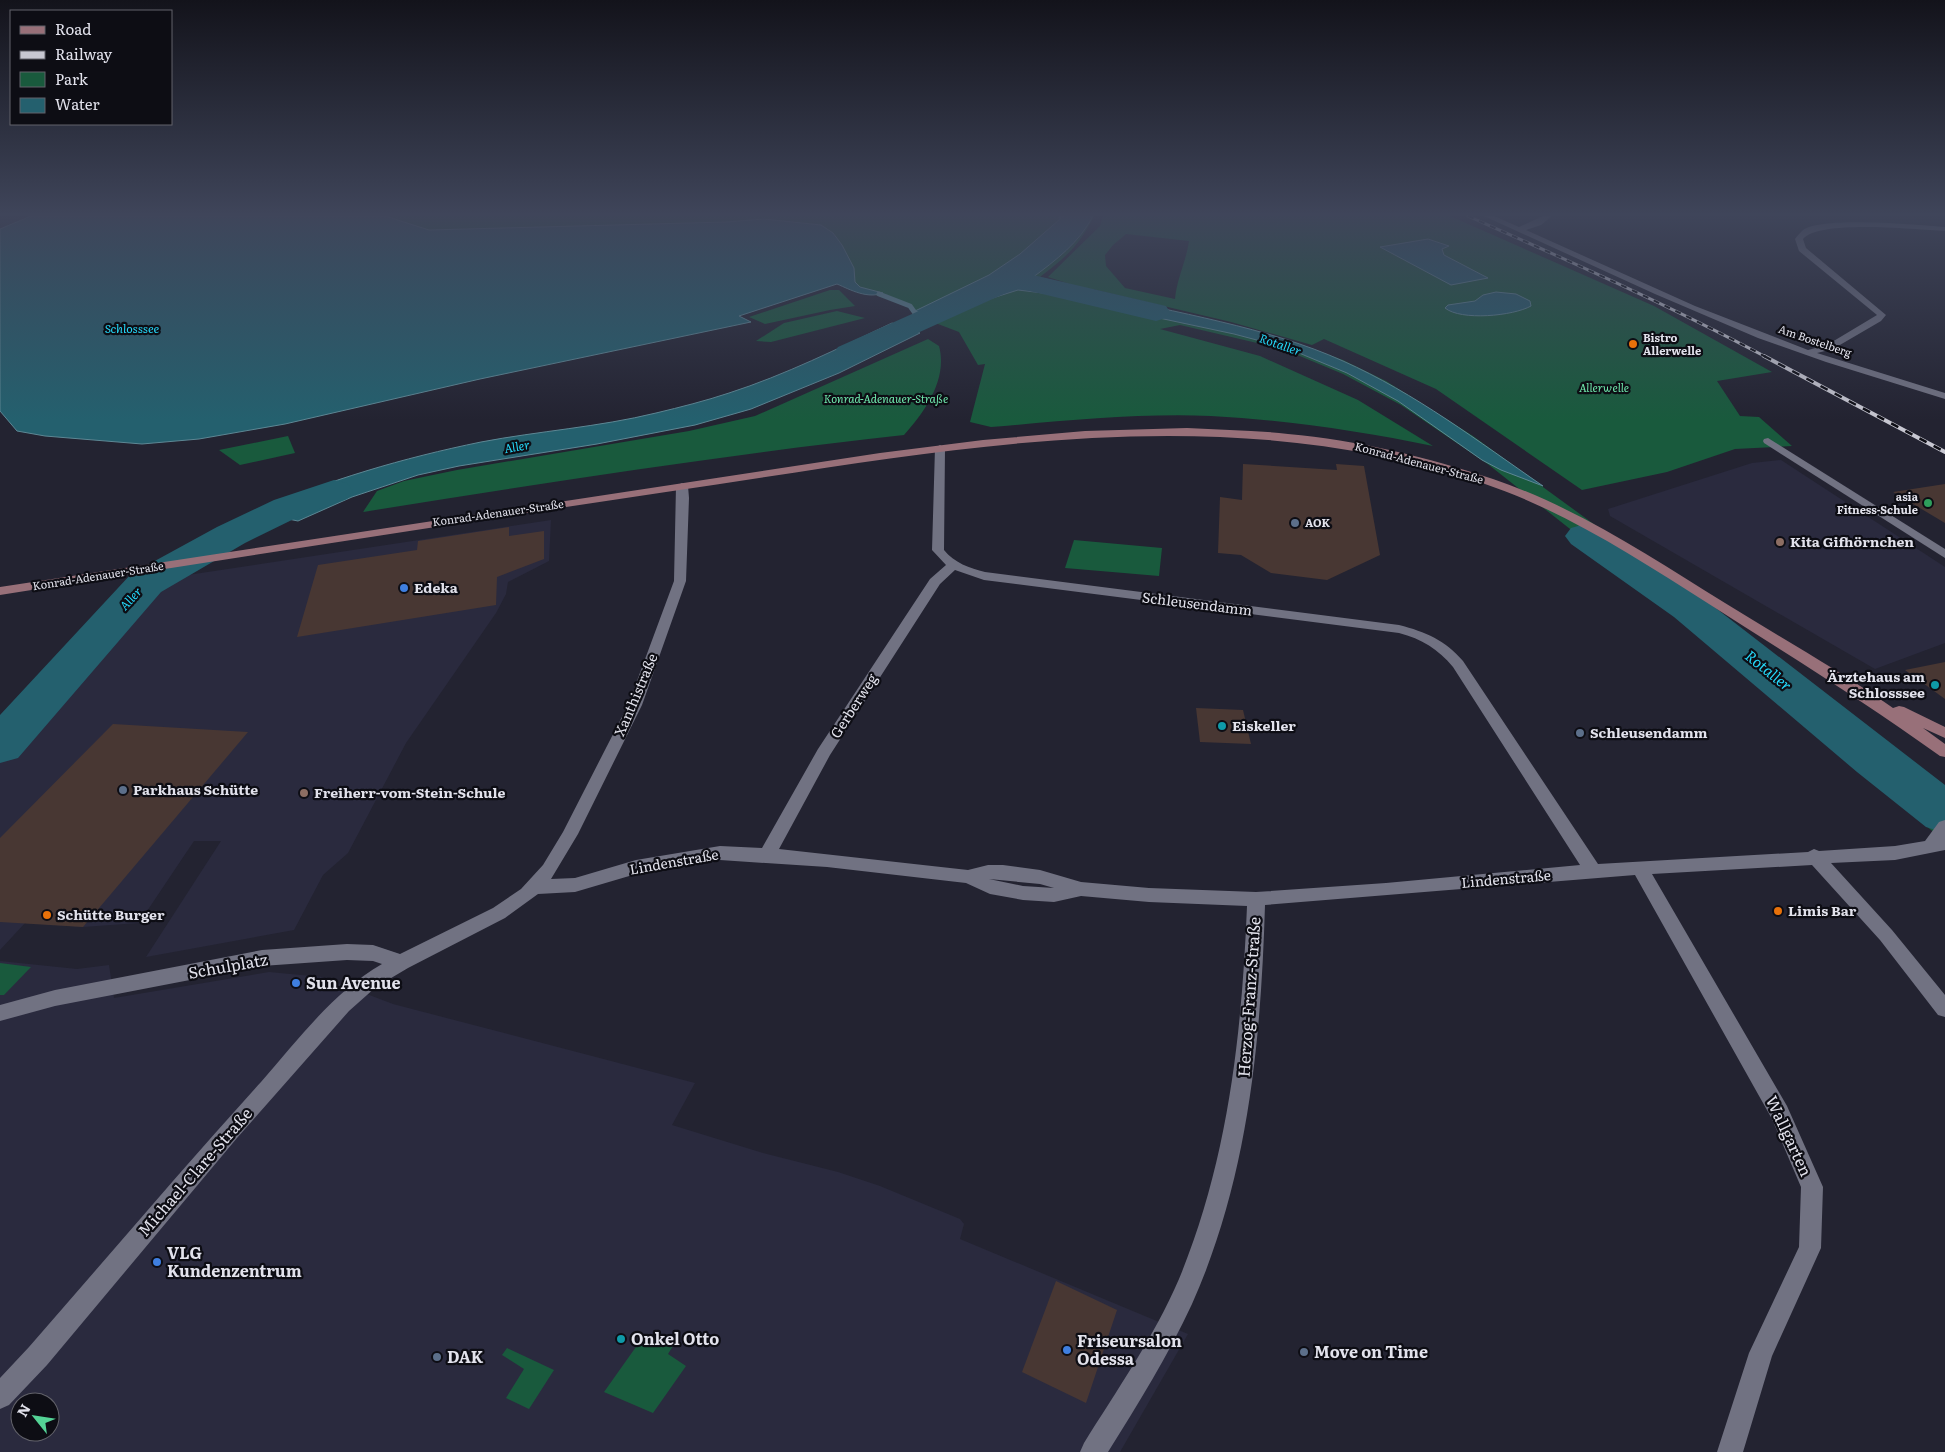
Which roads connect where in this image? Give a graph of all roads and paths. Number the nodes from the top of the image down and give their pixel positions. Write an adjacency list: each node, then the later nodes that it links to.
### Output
1 (1639, 284): 3 (street, Am Bostelberg)
2 (1845, 284): 3 (street)
3 (1808, 353): 4 (street, Am Bostelberg)
4 (1945, 396)
5 (1768, 441): 8 (street)
6 (940, 448): 7 (street, Konrad-Adenauer-Straße); 9 (street); 11 (street, Konrad-Adenauer-Straße)
7 (682, 486): 10 (street, Konrad-Adenauer-Straße); 20 (street, Xanthistraße)
8 (1945, 554)
9 (953, 565): 16 (street, Gerberweg); 19 (street, Schleusendamm)
10 (0, 591)
11 (1864, 694): 12 (street, Konrad-Adenauer-Straße); 13 (street, Konrad-Adenauer-Straße)
12 (1945, 733)
13 (1945, 752)
14 (1945, 826): 15 (street, Lindenstraße)
15 (1938, 845): 17 (street, Lindenstraße)
16 (767, 855): 20 (street, Lindenstraße); 21 (street, Lindenstraße)
17 (1814, 856): 18 (street, Lindenstraße); 23 (street)
18 (1640, 868): 19 (street, Lindenstraße); 27 (street, Wallgarten)
19 (1593, 871): 21 (street, Lindenstraße)
20 (535, 887): 22 (street)
21 (1256, 899): 26 (street, Herzog-Franz-Straße)
22 (401, 962): 24 (street, Schulplatz); 25 (street, Michael-Clare-Straße)
23 (1945, 1009)
24 (0, 1013)
25 (0, 1396)
26 (1093, 1452)
27 (1730, 1452)

